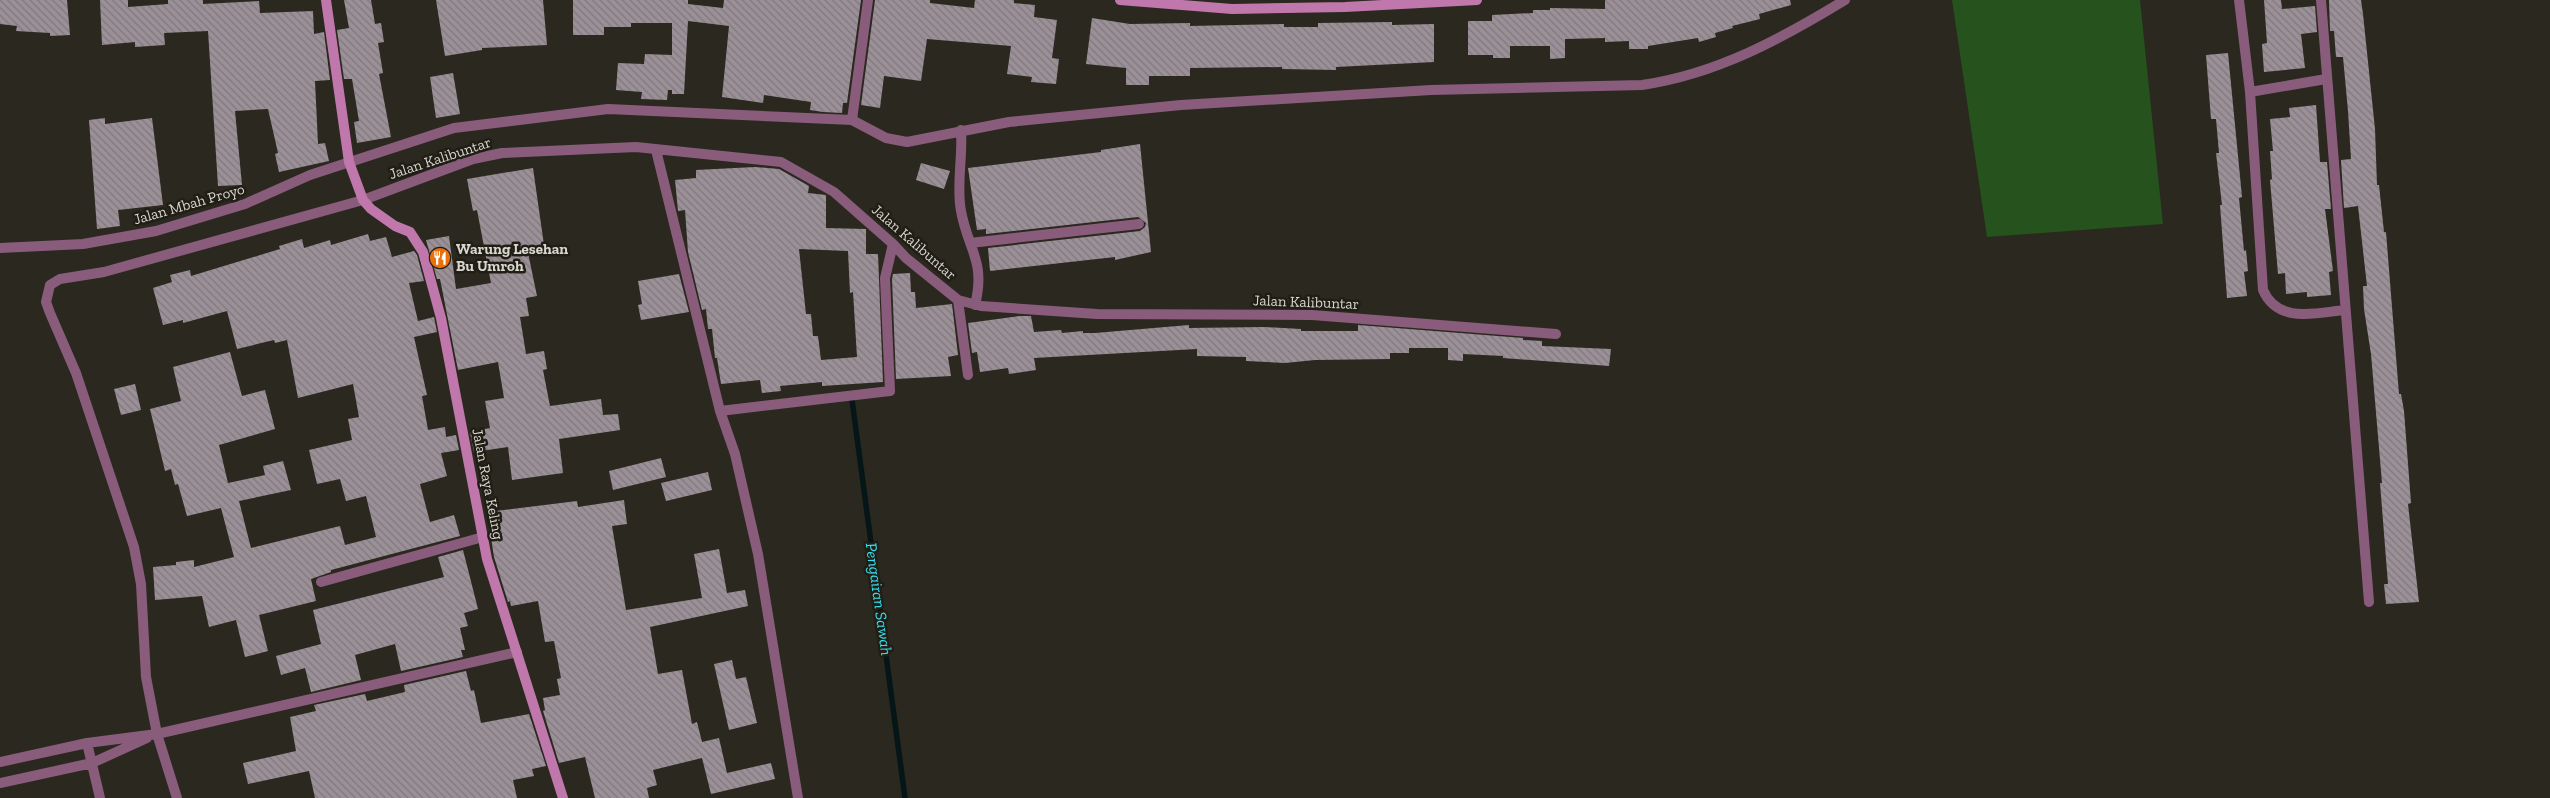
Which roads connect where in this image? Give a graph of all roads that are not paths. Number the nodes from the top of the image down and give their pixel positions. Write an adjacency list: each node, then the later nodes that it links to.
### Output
1 (326, 0): 13 (street)
2 (868, 0): 10 (street)
3 (1120, 0): 4 (street)
4 (1477, 0)
5 (1845, 0): 11 (street)
6 (2239, 0): 9 (street)
7 (2321, 0): 8 (street)
8 (2326, 79): 9 (street); 21 (street)
9 (2250, 92): 21 (street)
10 (852, 120): 11 (street); 13 (street, Jalan Mbah Proyo)
11 (961, 140): 16 (street)
12 (656, 150): 14 (street, Jalan Kalibuntar); 17 (street, Jalan Kalibuntar); 24 (street)
13 (349, 163): 14 (street); 18 (street, Jalan Mbah Proyo)
14 (362, 198): 25 (street, Jalan Raya Keling); 29 (street, Jalan Kalibuntar)
15 (1139, 224): 16 (street)
16 (970, 242): 20 (street)
17 (893, 244): 19 (street, Jalan Kalibuntar); 24 (street)
18 (0, 248)
19 (958, 300): 20 (street, Jalan Kalibuntar); 23 (street)
20 (975, 305): 22 (street, Jalan Kalibuntar)
21 (2345, 310): 27 (street)
22 (1556, 334)
23 (968, 375)
24 (720, 411): 37 (street)
25 (483, 537): 26 (street); 28 (street, Jalan Raya Keling)
26 (321, 582)
27 (2369, 602)
28 (517, 652): 29 (street); 36 (street, Jalan Raya Keling)
29 (158, 734): 30 (street); 32 (street); 35 (street)
30 (87, 743): 31 (street); 32 (street)
31 (0, 762)
32 (92, 763): 33 (street); 34 (street)
33 (0, 783)
34 (100, 798)
35 (177, 798)
36 (563, 798)
37 (798, 798)

